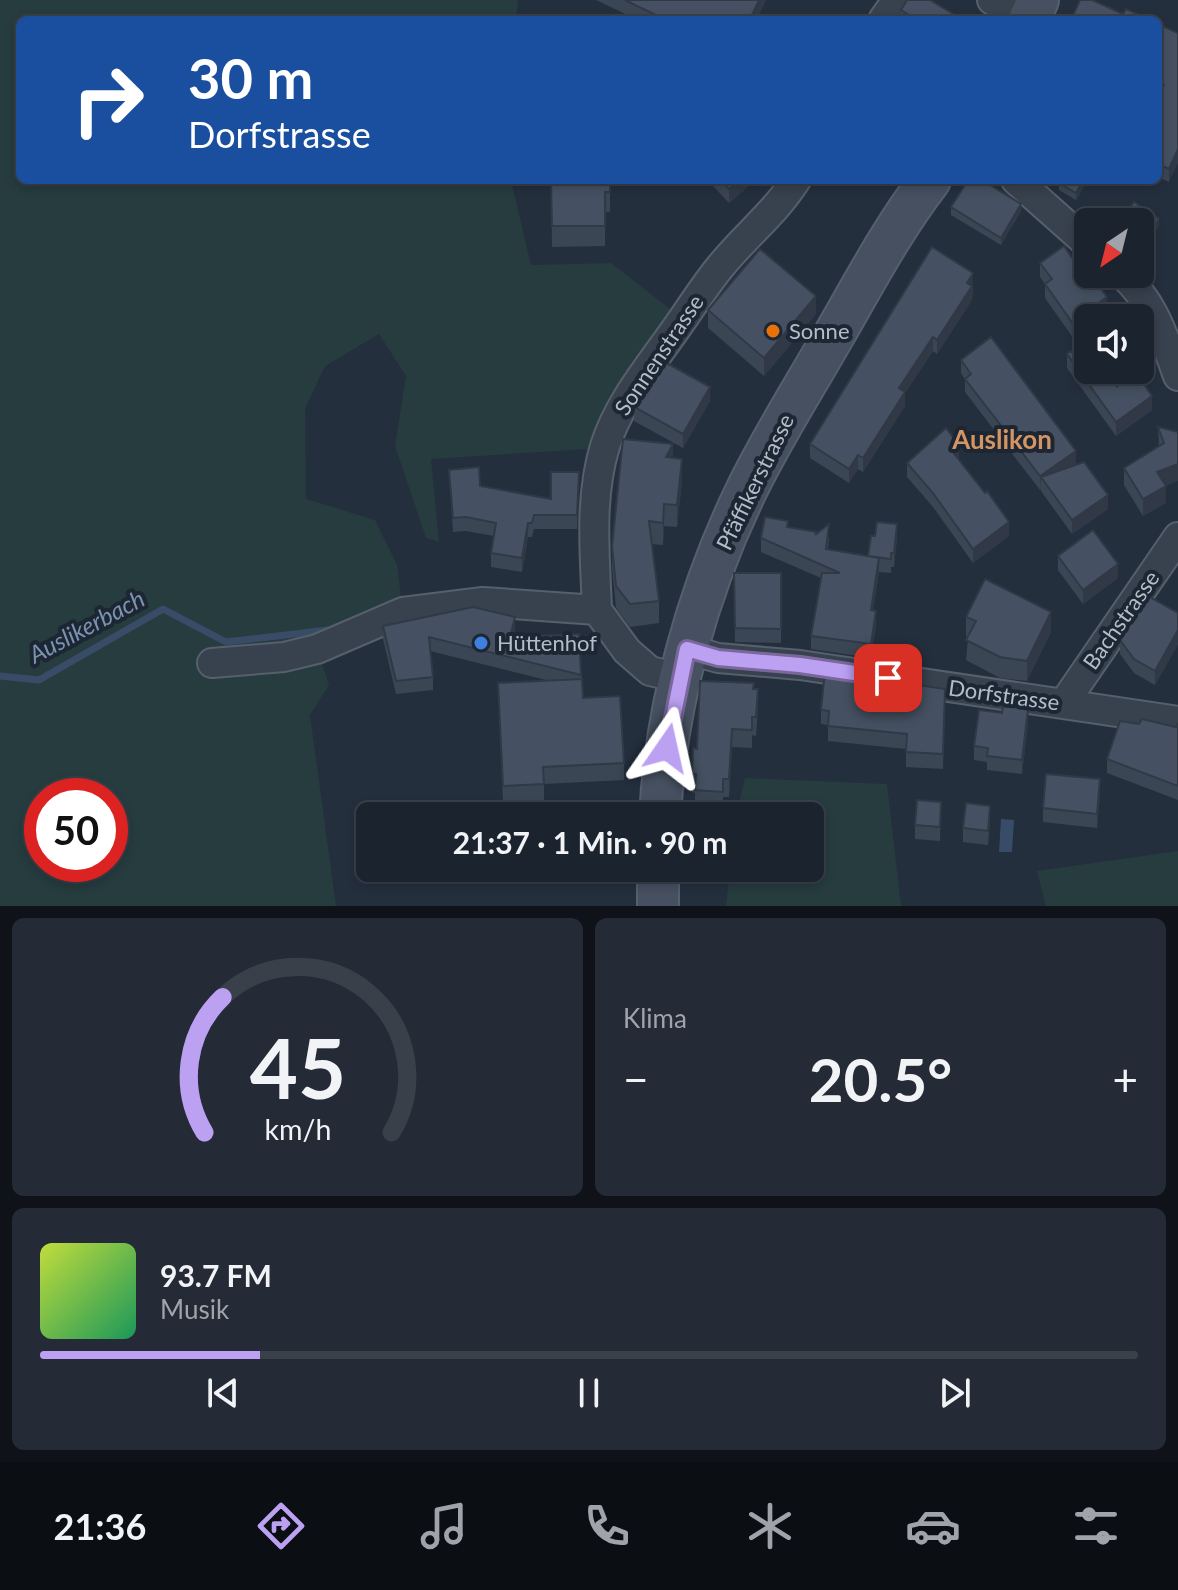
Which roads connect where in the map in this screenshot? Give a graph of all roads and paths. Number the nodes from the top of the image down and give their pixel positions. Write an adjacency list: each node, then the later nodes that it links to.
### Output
1 (992, 0): 2 (street)
2 (1021, 16)
3 (793, 184): 10 (street, Sonnenstrasse)
4 (927, 184): 12 (main road, Pfäffikerstrasse)
5 (1020, 184): 6 (street)
6 (1074, 232)
7 (1136, 288): 8 (street)
8 (1178, 376)
9 (1178, 537): 13 (street, Bachstrasse)
10 (597, 610): 11 (street); 12 (street, Dorfstrasse)
11 (212, 663)
12 (684, 663): 13 (street, Dorfstrasse); 15 (main road, Pfäffikerstrasse)
13 (1064, 703): 14 (street, Dorfstrasse)
14 (1178, 721)
15 (661, 802)
16 (658, 882): 17 (main road)
17 (658, 906)

